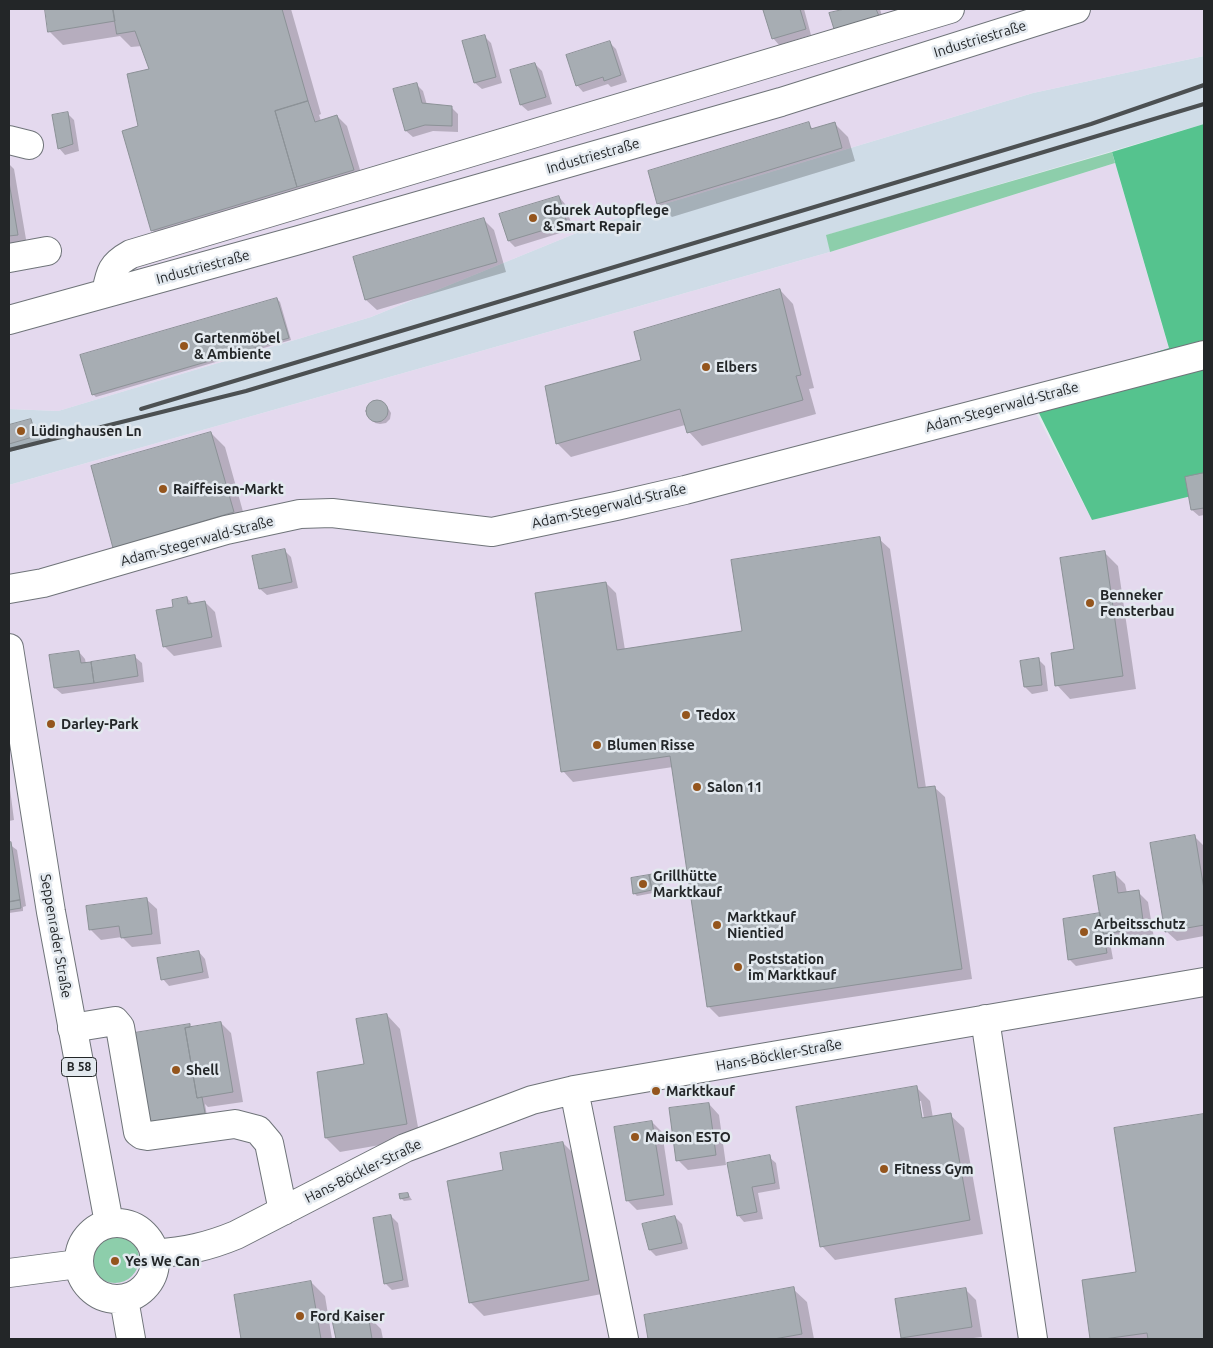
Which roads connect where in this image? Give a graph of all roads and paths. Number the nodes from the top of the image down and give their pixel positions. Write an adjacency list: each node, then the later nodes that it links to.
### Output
1 (950, 9): 5 (street)
2 (1076, 9): 5 (street, Industriestraße)
3 (47, 251): 4 (street)
4 (9, 258)
5 (106, 293): 6 (street, Industriestraße)
6 (9, 320)
7 (1204, 354): 8 (street, Adam-Stegerwald-Straße)
8 (9, 589)
9 (9, 648): 12 (street, Seppenrader Straße / B 58)
10 (1204, 982): 11 (street, Hans-Böckler-Straße)
11 (985, 1019): 13 (street, Hans-Böckler-Straße); 22 (street)
12 (72, 1028): 14 (street); 15 (street, Seppenrader Straße / B 58)
13 (574, 1090): 14 (street, Hans-Böckler-Straße); 21 (street)
14 (282, 1211): 16 (street, Hans-Böckler-Straße)
15 (109, 1223): 16 (street); 17 (street)
16 (154, 1254): 19 (street)
17 (78, 1264): 18 (street); 19 (street)
18 (9, 1273)
19 (124, 1300): 20 (street)
20 (131, 1339)
21 (624, 1339)
22 (1033, 1339)

